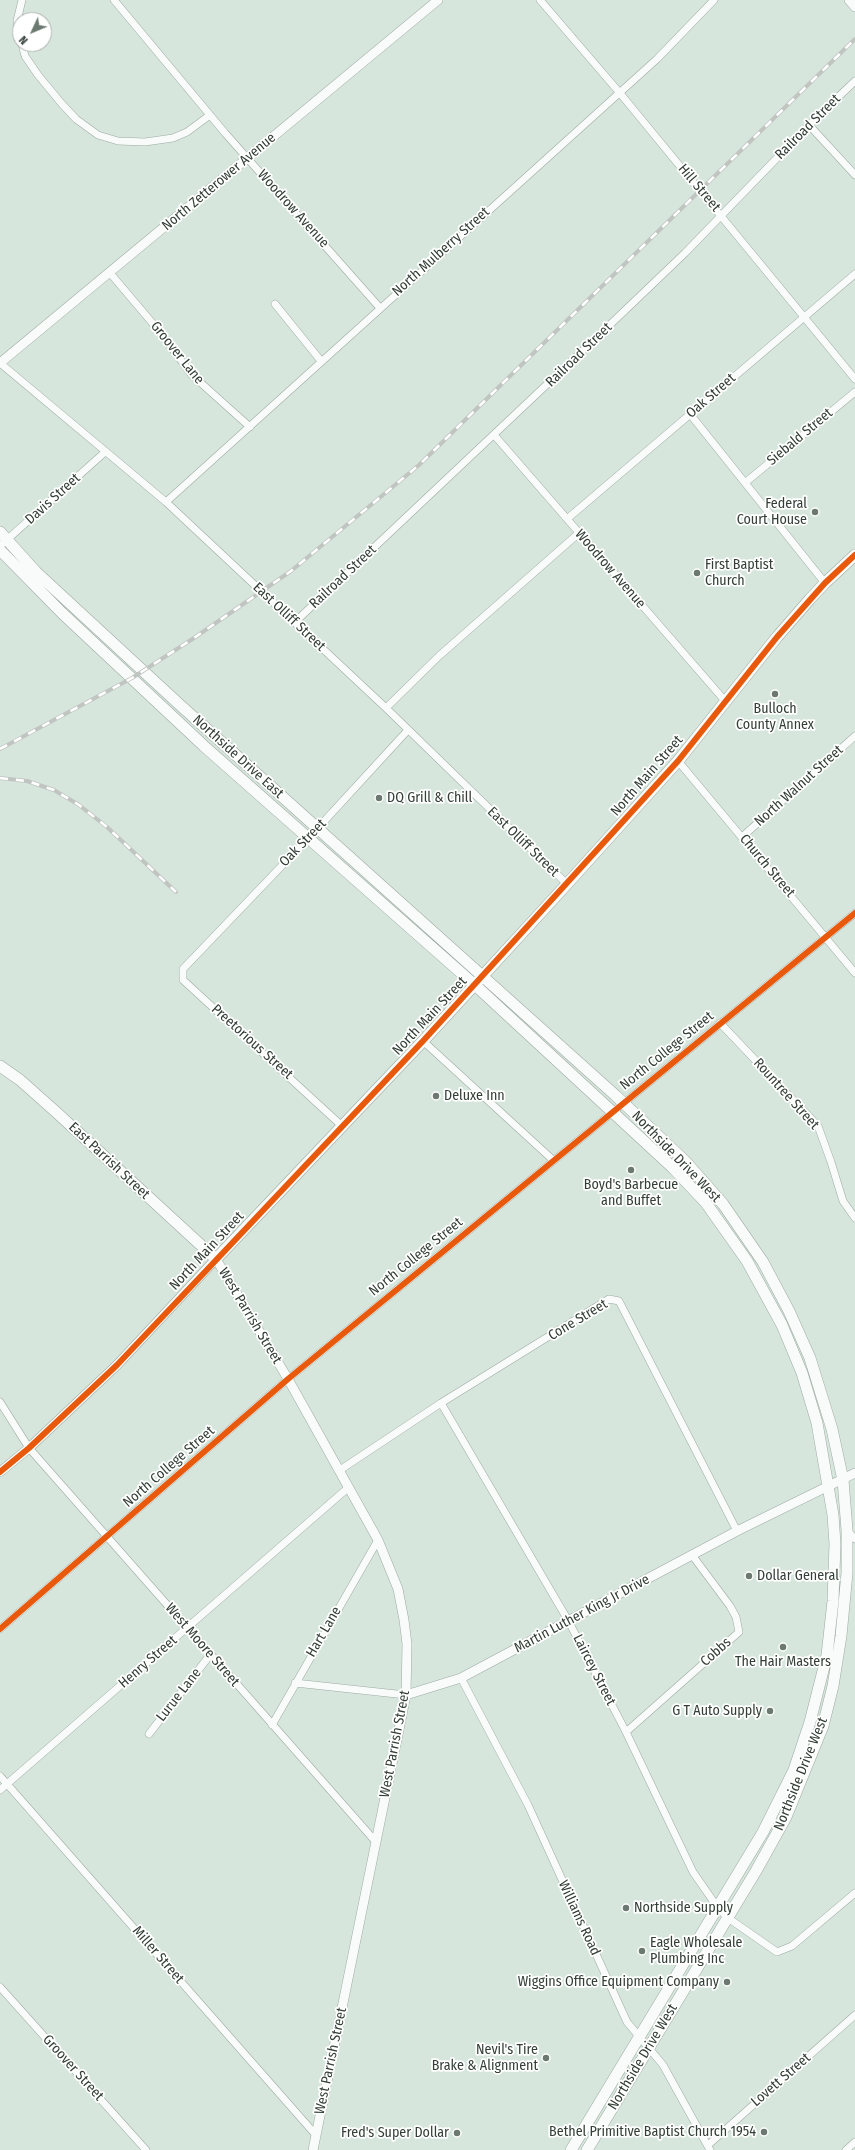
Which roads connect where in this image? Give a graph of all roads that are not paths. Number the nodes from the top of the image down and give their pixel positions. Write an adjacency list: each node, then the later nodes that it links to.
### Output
1 (22, 0): 8 (street)
2 (114, 0): 12 (street, Woodrow Avenue)
3 (438, 0): 14 (street, North Zetterower Avenue)
4 (540, 0): 11 (street, Hill Street)
5 (714, 0): 11 (street, North Mulberry Street)
6 (849, 0): 7 (street)
7 (855, 7)
8 (19, 12)
9 (24, 52): 12 (street)
10 (855, 81): 13 (street, Railroad Street)
11 (619, 92): 16 (street, Hill Street); 20 (street, North Mulberry Street)
12 (210, 115): 14 (street, Woodrow Avenue)
13 (809, 125): 15 (street); 16 (street, Railroad Street)
14 (248, 158): 17 (street, North Zetterower Avenue); 20 (street, Woodrow Avenue)
15 (855, 175)
16 (721, 215): 21 (street, Hill Street); 28 (street, Railroad Street)
17 (110, 273): 23 (street, North Zetterower Avenue); 27 (street, Groover Lane)
18 (855, 274): 21 (street, Oak Street)
19 (276, 304): 22 (street)
20 (380, 308): 22 (street, North Mulberry Street)
21 (804, 317): 24 (street, Hill Street); 26 (street, Oak Street)
22 (321, 361): 27 (street, North Mulberry Street)
23 (0, 363): 29 (street, East Olliff Street)
24 (855, 378)
25 (855, 392): 30 (street, Siebald Street)
26 (690, 414): 30 (street); 32 (street, Oak Street)
27 (250, 427): 31 (street, North Mulberry Street)
28 (495, 436): 32 (street, Woodrow Avenue); 38 (street, Railroad Street)
29 (106, 452): 31 (street, East Olliff Street); 34 (street, Davis Street)
30 (746, 482): 37 (street)
31 (166, 502): 38 (street, East Olliff Street)
32 (567, 519): 33 (street, Woodrow Avenue)
33 (579, 533): 39 (street, Woodrow Avenue); 40 (street)
34 (2, 539): 44 (main road, Northside Drive East)
35 (0, 550): 46 (main road, Northside Drive East)
36 (855, 555): 37 (main road, North Main Street)
37 (825, 583): 39 (main road, North Main Street)
38 (295, 622): 40 (street, East Olliff Street)
39 (726, 702): 43 (main road, North Main Street)
40 (386, 708): 41 (street, East Olliff Street)
41 (408, 730): 44 (street, Oak Street); 47 (street, East Olliff Street)
42 (855, 736): 45 (street, North Walnut Street)
43 (678, 761): 45 (street, Church Street); 47 (main road, North Main Street)
44 (317, 829): 46 (street, Oak Street); 52 (main road, Northside Drive East)
45 (742, 837): 49 (street, Church Street)
46 (308, 838): 50 (street, Oak Street); 53 (main road, Northside Drive East)
47 (567, 884): 52 (main road, North Main Street)
48 (855, 913): 49 (street, North College Street)
49 (826, 937): 51 (street, Church Street); 54 (street, North College Street)
50 (196, 954): 59 (street, Preetorious Street)
51 (855, 973)
52 (483, 976): 53 (main road, North Main Street); 57 (main road, Northside Drive West)
53 (475, 985): 55 (main road, North Main Street); 58 (main road, Northside Drive West)
54 (720, 1023): 57 (street, North College Street); 61 (street, Rountree Street)
55 (423, 1041): 59 (main road, North Main Street); 60 (street)
56 (0, 1066): 62 (main road, East Parrish Street)
57 (623, 1102): 58 (street, North College Street); 70 (main road, Northside Drive West)
58 (613, 1110): 60 (street, North College Street); 72 (main road, Northside Drive West)
59 (342, 1126): 62 (main road, North Main Street)
60 (553, 1160): 63 (street, North College Street)
61 (855, 1218)
62 (216, 1259): 63 (street, West Parrish Street); 66 (street, North Main Street)
63 (288, 1379): 67 (street, West Parrish Street); 75 (street, North College Street)
64 (0, 1402): 66 (street, West Moore Street)
65 (441, 1404): 67 (street, Cone Street); 73 (street, Cone Street); 79 (street, Laircey Street)
66 (28, 1448): 68 (street, North Main Street); 75 (street, West Moore Street)
67 (340, 1470): 71 (street, West Parrish Street)
68 (0, 1472)
69 (855, 1473): 70 (street, Martin Luther King Jr Drive)
70 (843, 1480): 72 (street, Martin Luther King Jr Drive); 74 (main road, Northside Drive West)
71 (349, 1487): 77 (street, West Parrish Street); 80 (street, Henry Street)
72 (829, 1488): 73 (street, Martin Luther King Jr Drive); 94 (main road, Northside Drive West)
73 (737, 1530): 78 (street, Martin Luther King Jr Drive)
74 (847, 1530): 76 (street); 95 (main road, Northside Drive West)
75 (107, 1536): 80 (street, West Moore Street); 81 (street, North College Street)
76 (855, 1539)
77 (378, 1540): 84 (street, Hart Lane); 85 (street, West Parrish Street)
78 (692, 1555): 79 (street, Martin Luther King Jr Drive); 87 (street, Cobbs)
79 (569, 1622): 83 (street, Martin Luther King Jr Drive); 87 (street, Laircey Street)
80 (188, 1628): 82 (street, West Moore Street); 90 (street, Henry Street)
81 (0, 1629)
82 (210, 1655): 86 (street, West Moore Street); 88 (street, Lurue Lane)
83 (461, 1678): 85 (street, Martin Luther King Jr Drive); 98 (street, Williams Road)
84 (295, 1683): 85 (street, Martin Luther King Jr Drive); 86 (street, Hart Lane)
85 (406, 1695): 92 (street, West Parrish Street)
86 (272, 1725): 92 (street, West Moore Street)
87 (626, 1732): 94 (street, Laircey Street)
88 (149, 1734)
89 (0, 1776): 90 (street, Miller Street)
90 (7, 1784): 91 (street, Henry Street); 100 (street, Miller Street)
91 (0, 1790)
92 (376, 1842): 100 (street, West Parrish Street)
93 (855, 1892): 95 (street, Laircey Street)
94 (718, 1908): 95 (street, Laircey Street); 98 (main road, Northside Drive West)
95 (728, 1918): 99 (main road, Northside Drive West)
96 (0, 1987): 103 (street, Groover Street)
97 (855, 2015): 102 (street, Lovett Street)
98 (639, 2038): 99 (street, Williams Road); 105 (main road, Northside Drive West)
99 (648, 2049): 102 (street, Williams Road); 106 (main road, Northside Drive West)
100 (315, 2134): 104 (street, West Parrish Street)
101 (855, 2142): 107 (street)
102 (709, 2148)
103 (146, 2150)
104 (313, 2150)
105 (571, 2150)
106 (587, 2150)
107 (846, 2150)

